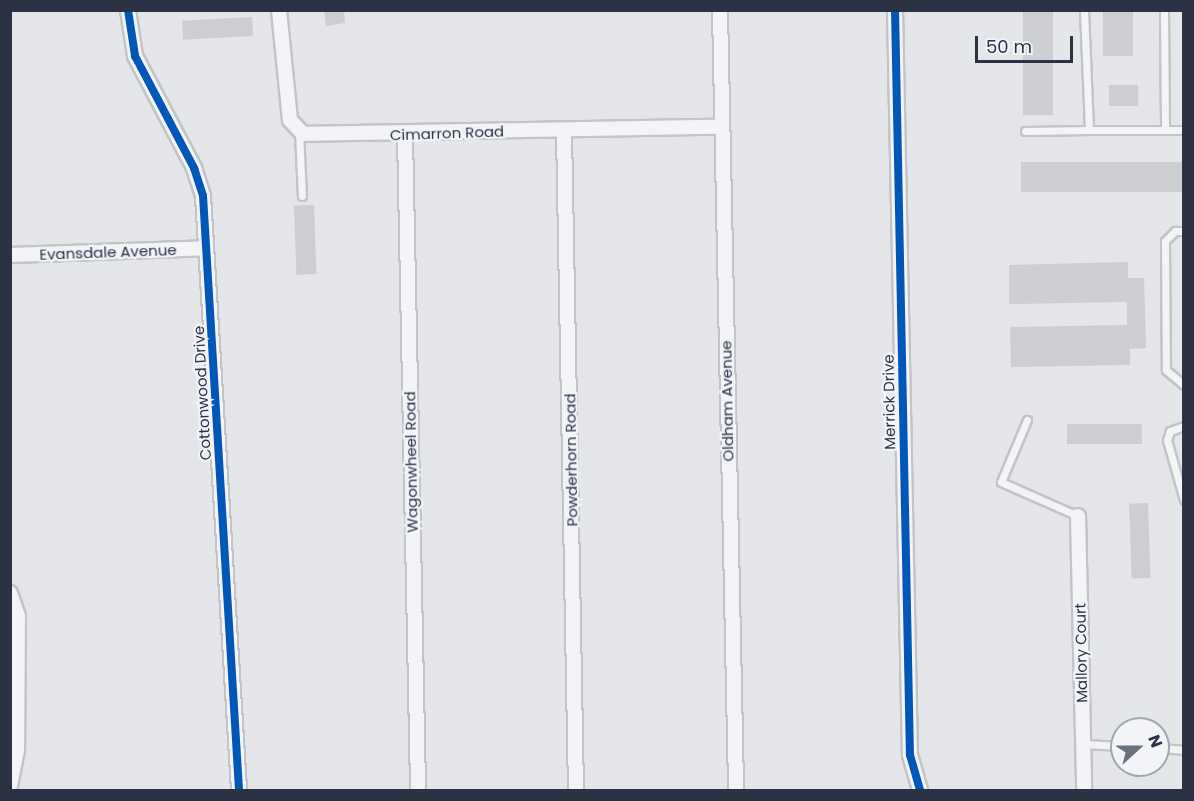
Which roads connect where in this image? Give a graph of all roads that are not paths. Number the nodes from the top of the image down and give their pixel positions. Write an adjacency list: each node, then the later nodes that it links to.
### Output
1 (128, 10): 17 (street, Cottonwood Drive)
2 (279, 10): 12 (street)
3 (720, 10): 7 (street, Oldham Avenue)
4 (895, 10): 32 (street, Merrick Drive)
5 (1084, 10): 9 (lane)
6 (1164, 10): 10 (lane)
7 (721, 127): 8 (street, Cimarron Road); 31 (street, Oldham Avenue)
8 (564, 130): 14 (street, Cimarron Road); 30 (street, Powderhorn Road)
9 (1089, 130): 10 (lane); 13 (lane)
10 (1165, 130): 11 (lane)
11 (1184, 130)
12 (299, 131): 14 (street, Cimarron Road); 15 (lane)
13 (1025, 131)
14 (405, 134): 29 (street, Wagonwheel Road)
15 (302, 196)
16 (1184, 231): 19 (lane)
17 (206, 248): 18 (street, Evansdale Avenue); 28 (street, Cottonwood Drive)
18 (10, 255)
19 (1184, 385)
20 (1027, 420): 23 (lane)
21 (1184, 426): 22 (lane)
22 (1184, 500)
23 (1078, 516): 25 (street, Mallory Court)
24 (10, 593): 27 (street)
25 (1083, 744): 26 (lane); 33 (street, Mallory Court)
26 (1110, 745)
27 (10, 786)
28 (239, 790)
29 (418, 790)
30 (576, 790)
31 (736, 790)
32 (920, 790)
33 (1084, 790)

